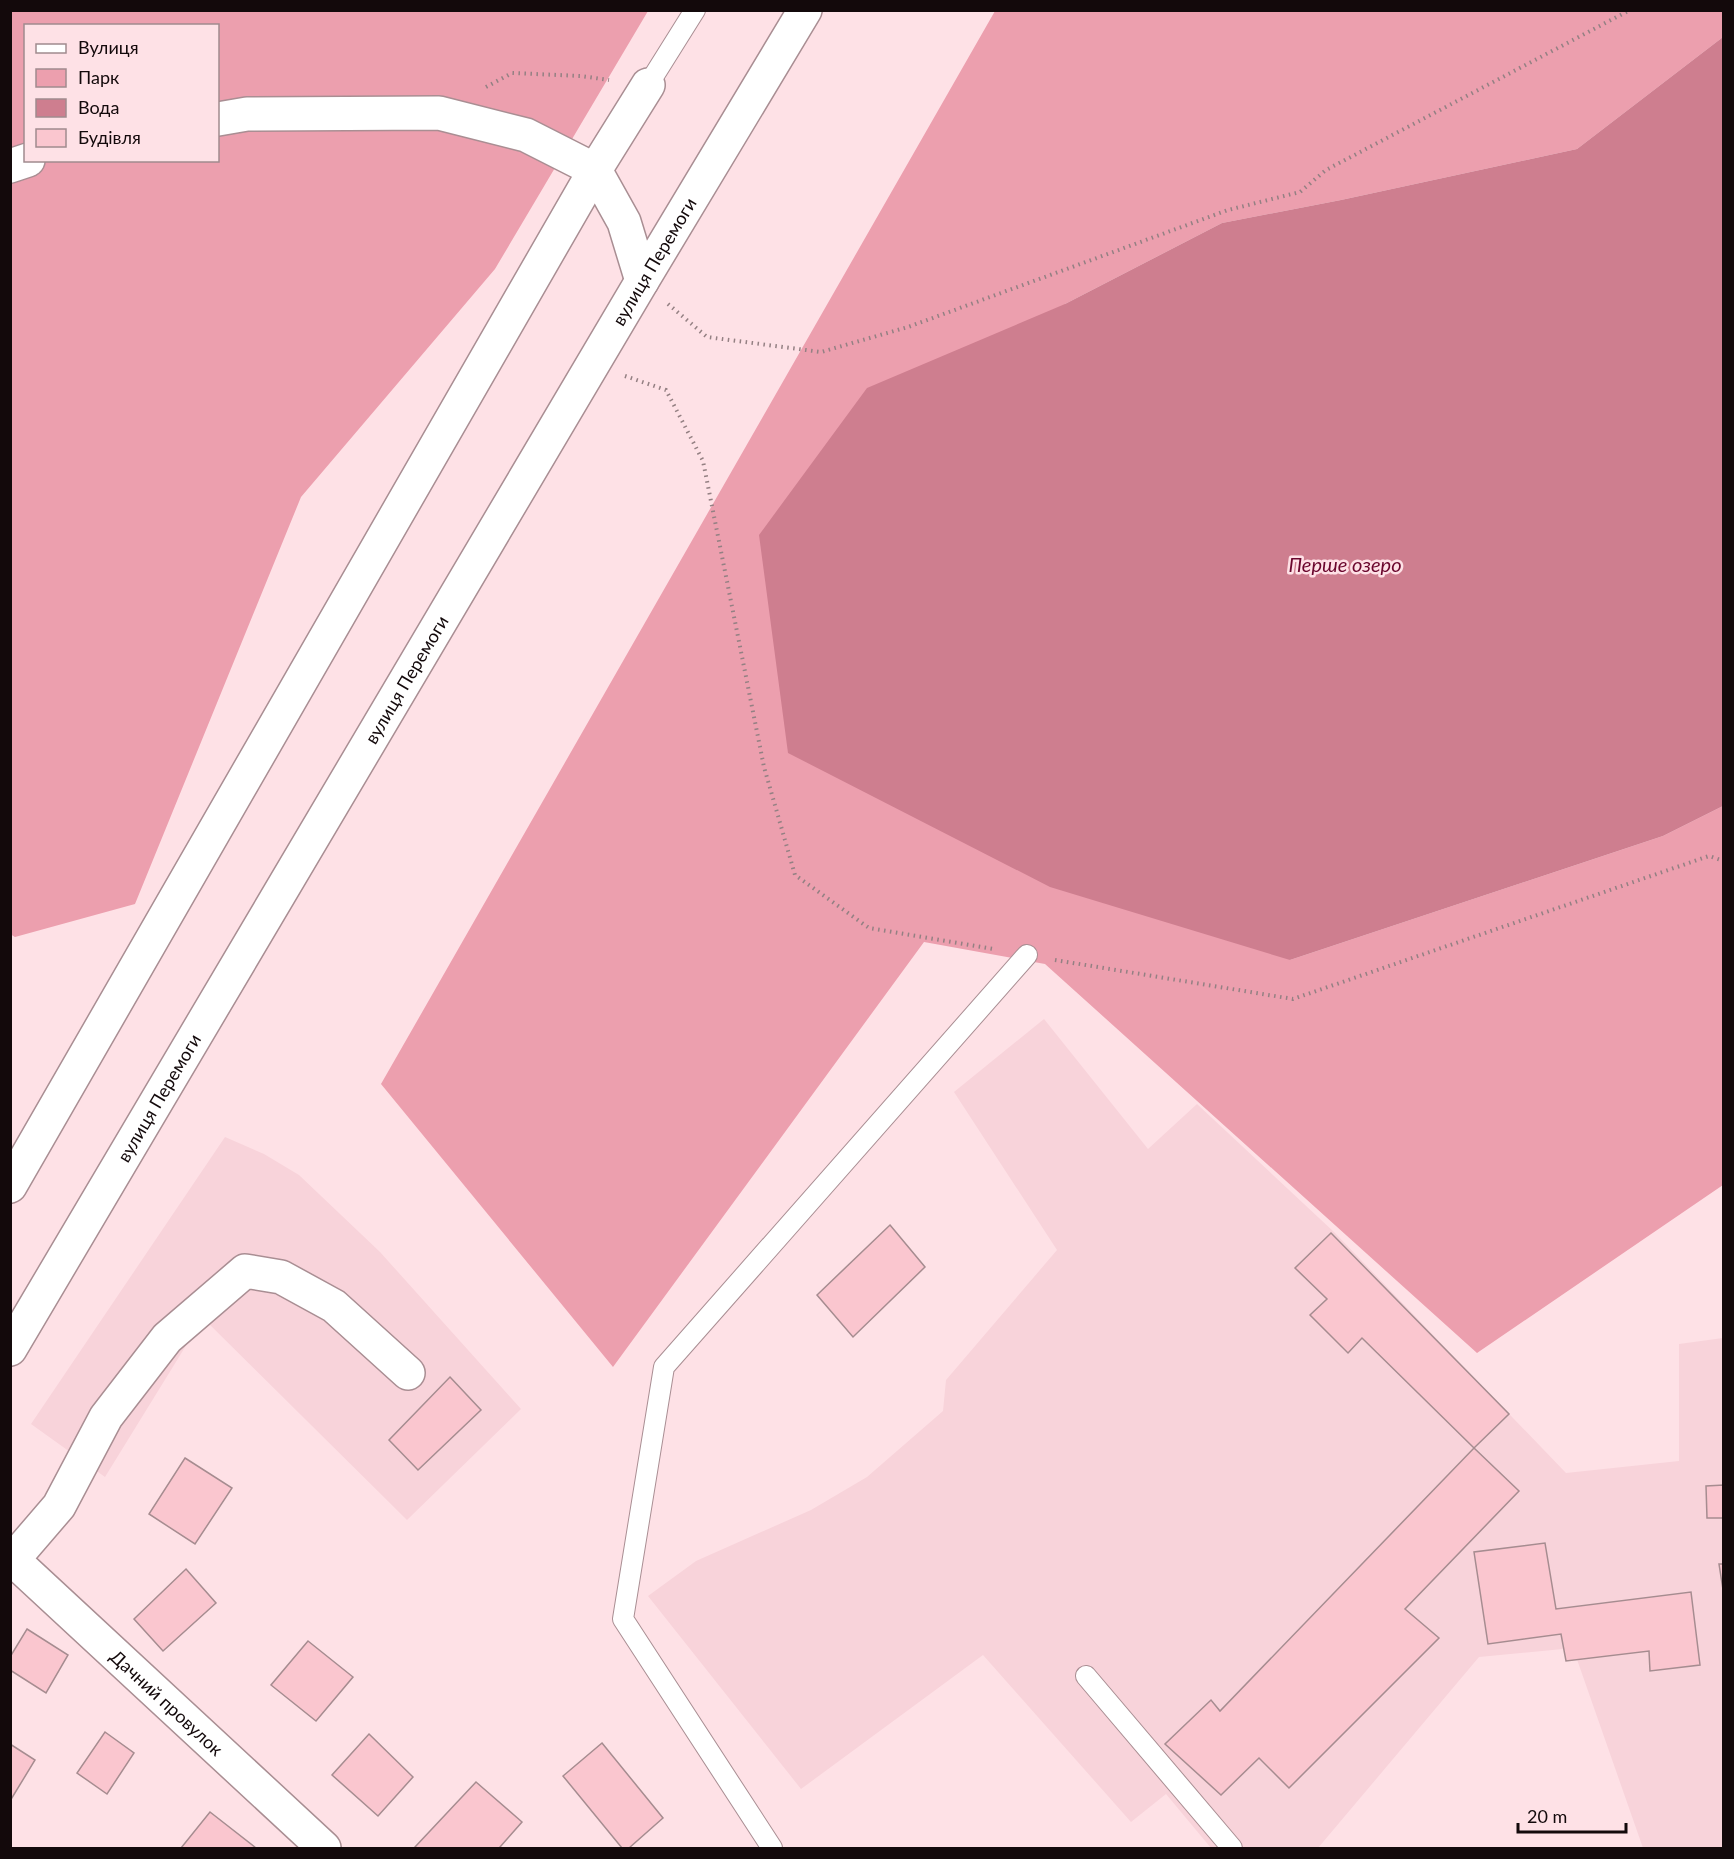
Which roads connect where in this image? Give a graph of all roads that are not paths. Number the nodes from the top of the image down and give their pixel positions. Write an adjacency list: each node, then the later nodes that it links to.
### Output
1 (695, 10): 3 (lane)
2 (805, 10): 6 (street, вулиця Перемоги)
3 (648, 85): 5 (street)
4 (219, 119): 5 (street)
5 (596, 170): 6 (street); 8 (street)
6 (642, 281): 10 (street, вулиця Перемоги)
7 (1027, 955): 15 (lane)
8 (22, 1142): 9 (street)
9 (10, 1186)
10 (10, 1349)
11 (408, 1373): 12 (street)
12 (11, 1560): 14 (street, Дачний провулок)
13 (1086, 1676): 16 (lane)
14 (324, 1848)
15 (772, 1848)
16 (1232, 1848)

